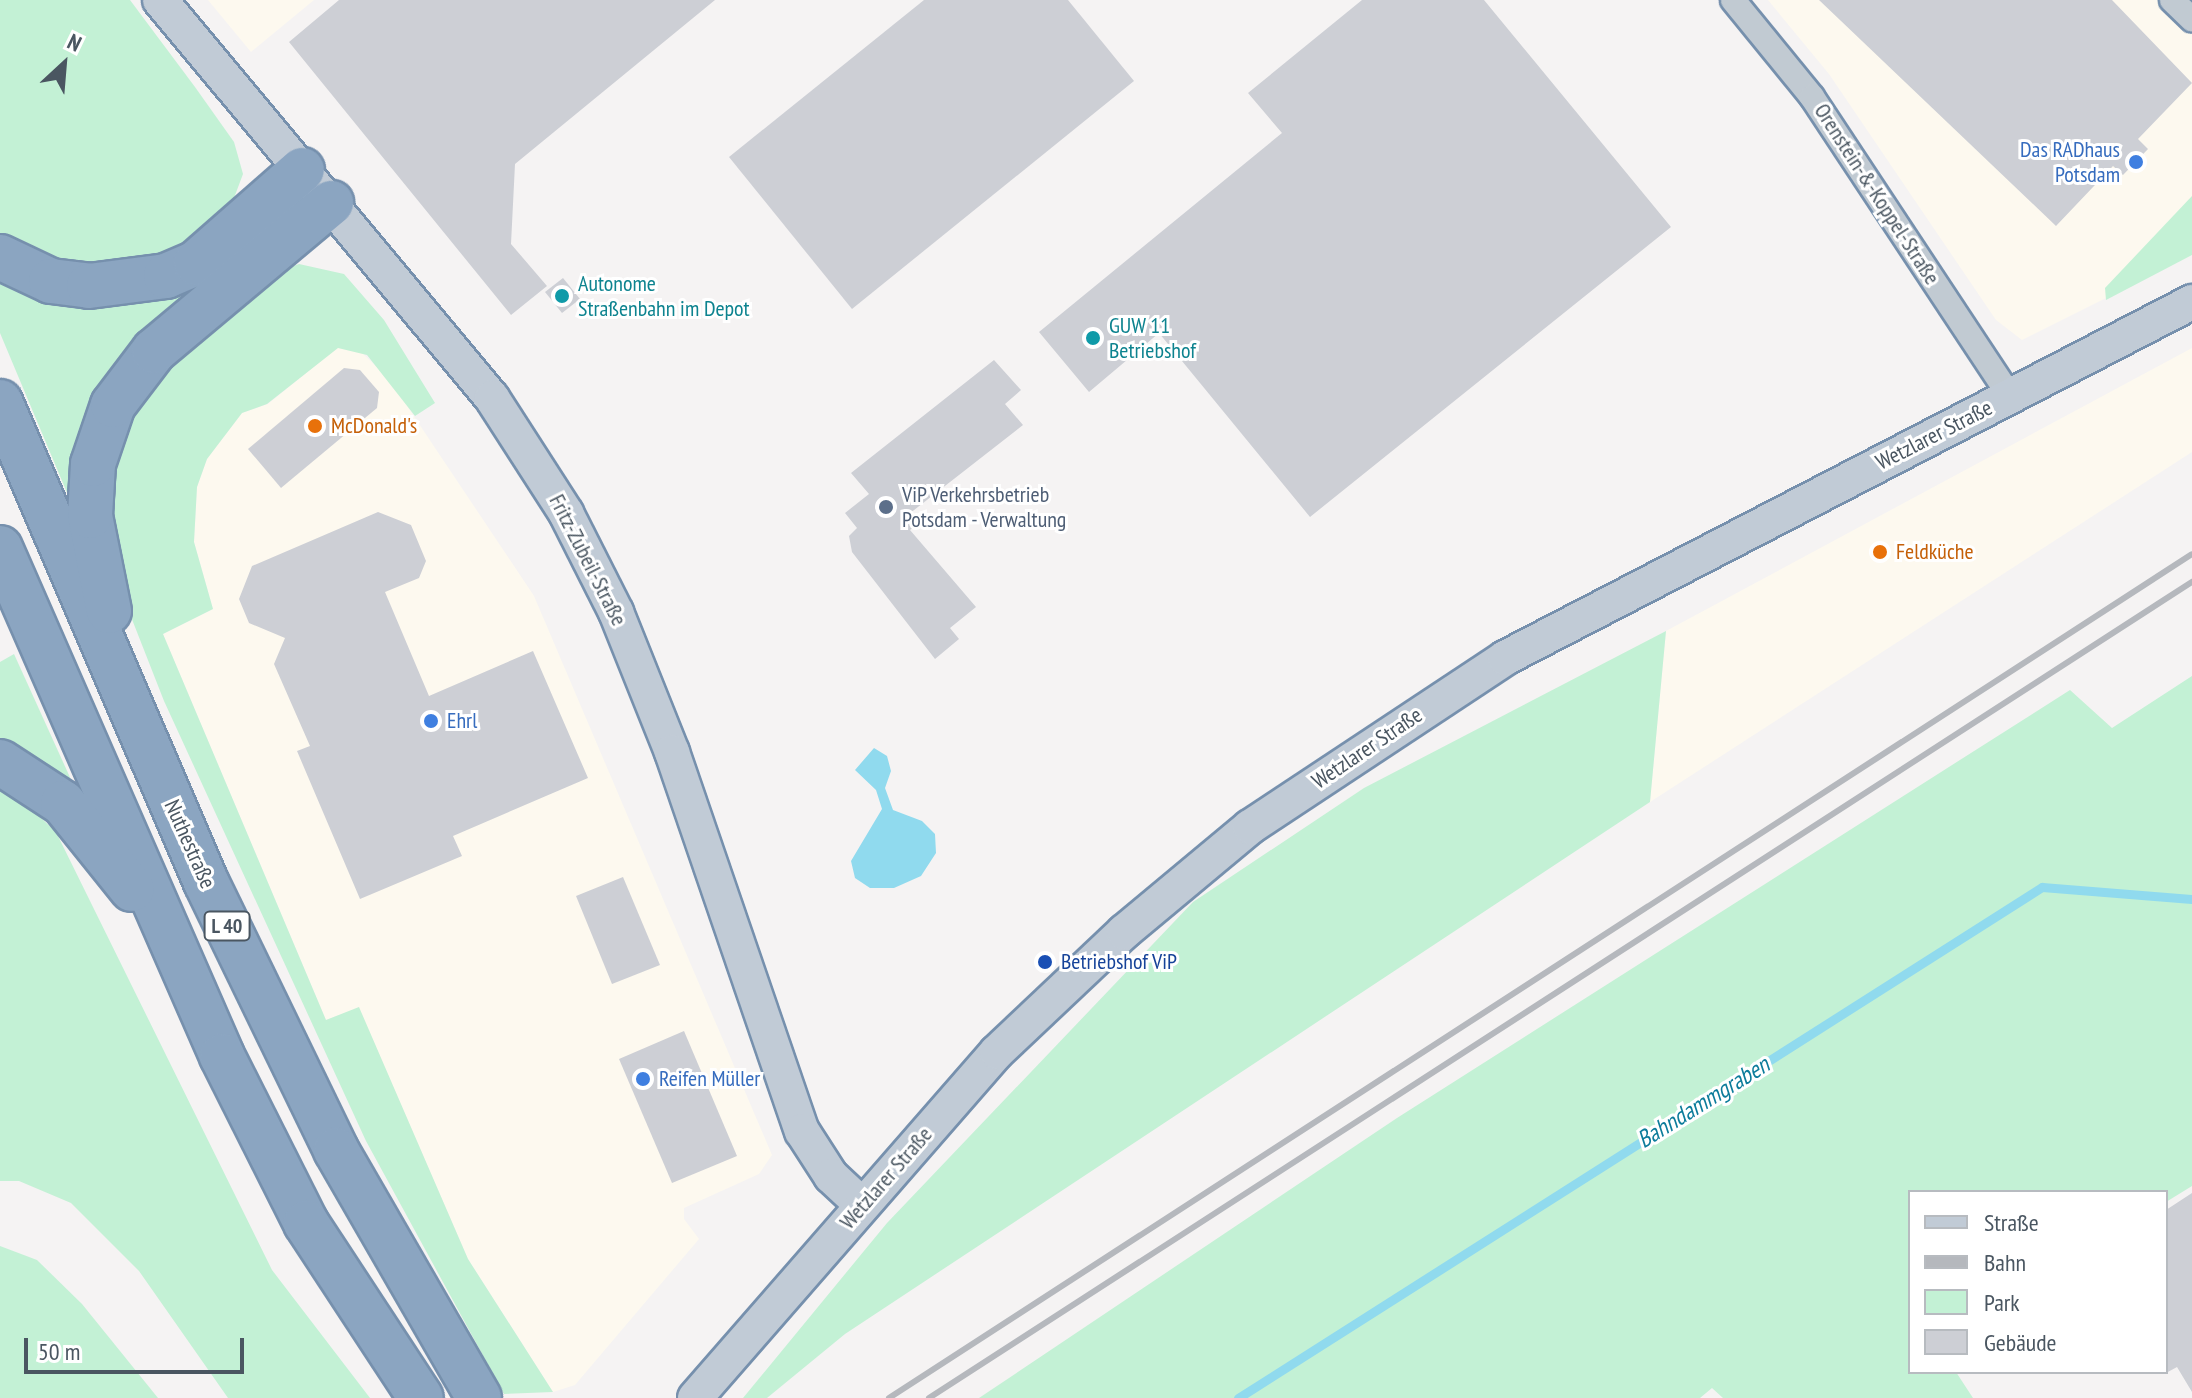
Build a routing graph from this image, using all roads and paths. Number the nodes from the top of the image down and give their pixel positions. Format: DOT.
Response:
graph roads {
  1 [pos="160,0"];
  2 [pos="1733,0"];
  3 [pos="2172,0"];
  4 [pos="2192,19"];
  5 [pos="302,170"];
  6 [pos="331,203"];
  7 [pos="0,257"];
  8 [pos="2192,302"];
  9 [pos="2010,396"];
  10 [pos="0,402"];
  11 [pos="0,548"];
  12 [pos="126,700"];
  13 [pos="0,762"];
  14 [pos="171,939"];
  15 [pos="862,1205"];
  16 [pos="421,1398"];
  17 [pos="479,1398"];
  18 [pos="695,1398"];
  1 -- 5 [label="street, Fritz-Zubeil-Straße"];
  2 -- 9 [label="street, Orenstein-&-Koppel-Straße"];
  3 -- 4 [label="street"];
  5 -- 6 [label="street, Fritz-Zubeil-Straße"];
  5 -- 7 [label="highway"];
  6 -- 12 [label="highway"];
  6 -- 15 [label="street, Fritz-Zubeil-Straße"];
  8 -- 9 [label="street, Wetzlarer Straße"];
  9 -- 15 [label="street, Wetzlarer Straße"];
  10 -- 12 [label="highway, Nuthestraße / L 40"];
  11 -- 14 [label="highway, L 40"];
  12 -- 17 [label="highway, Nuthestraße / L 40"];
  13 -- 14 [label="highway"];
  14 -- 16 [label="highway, L 40"];
  15 -- 18 [label="street, Wetzlarer Straße"];
}
